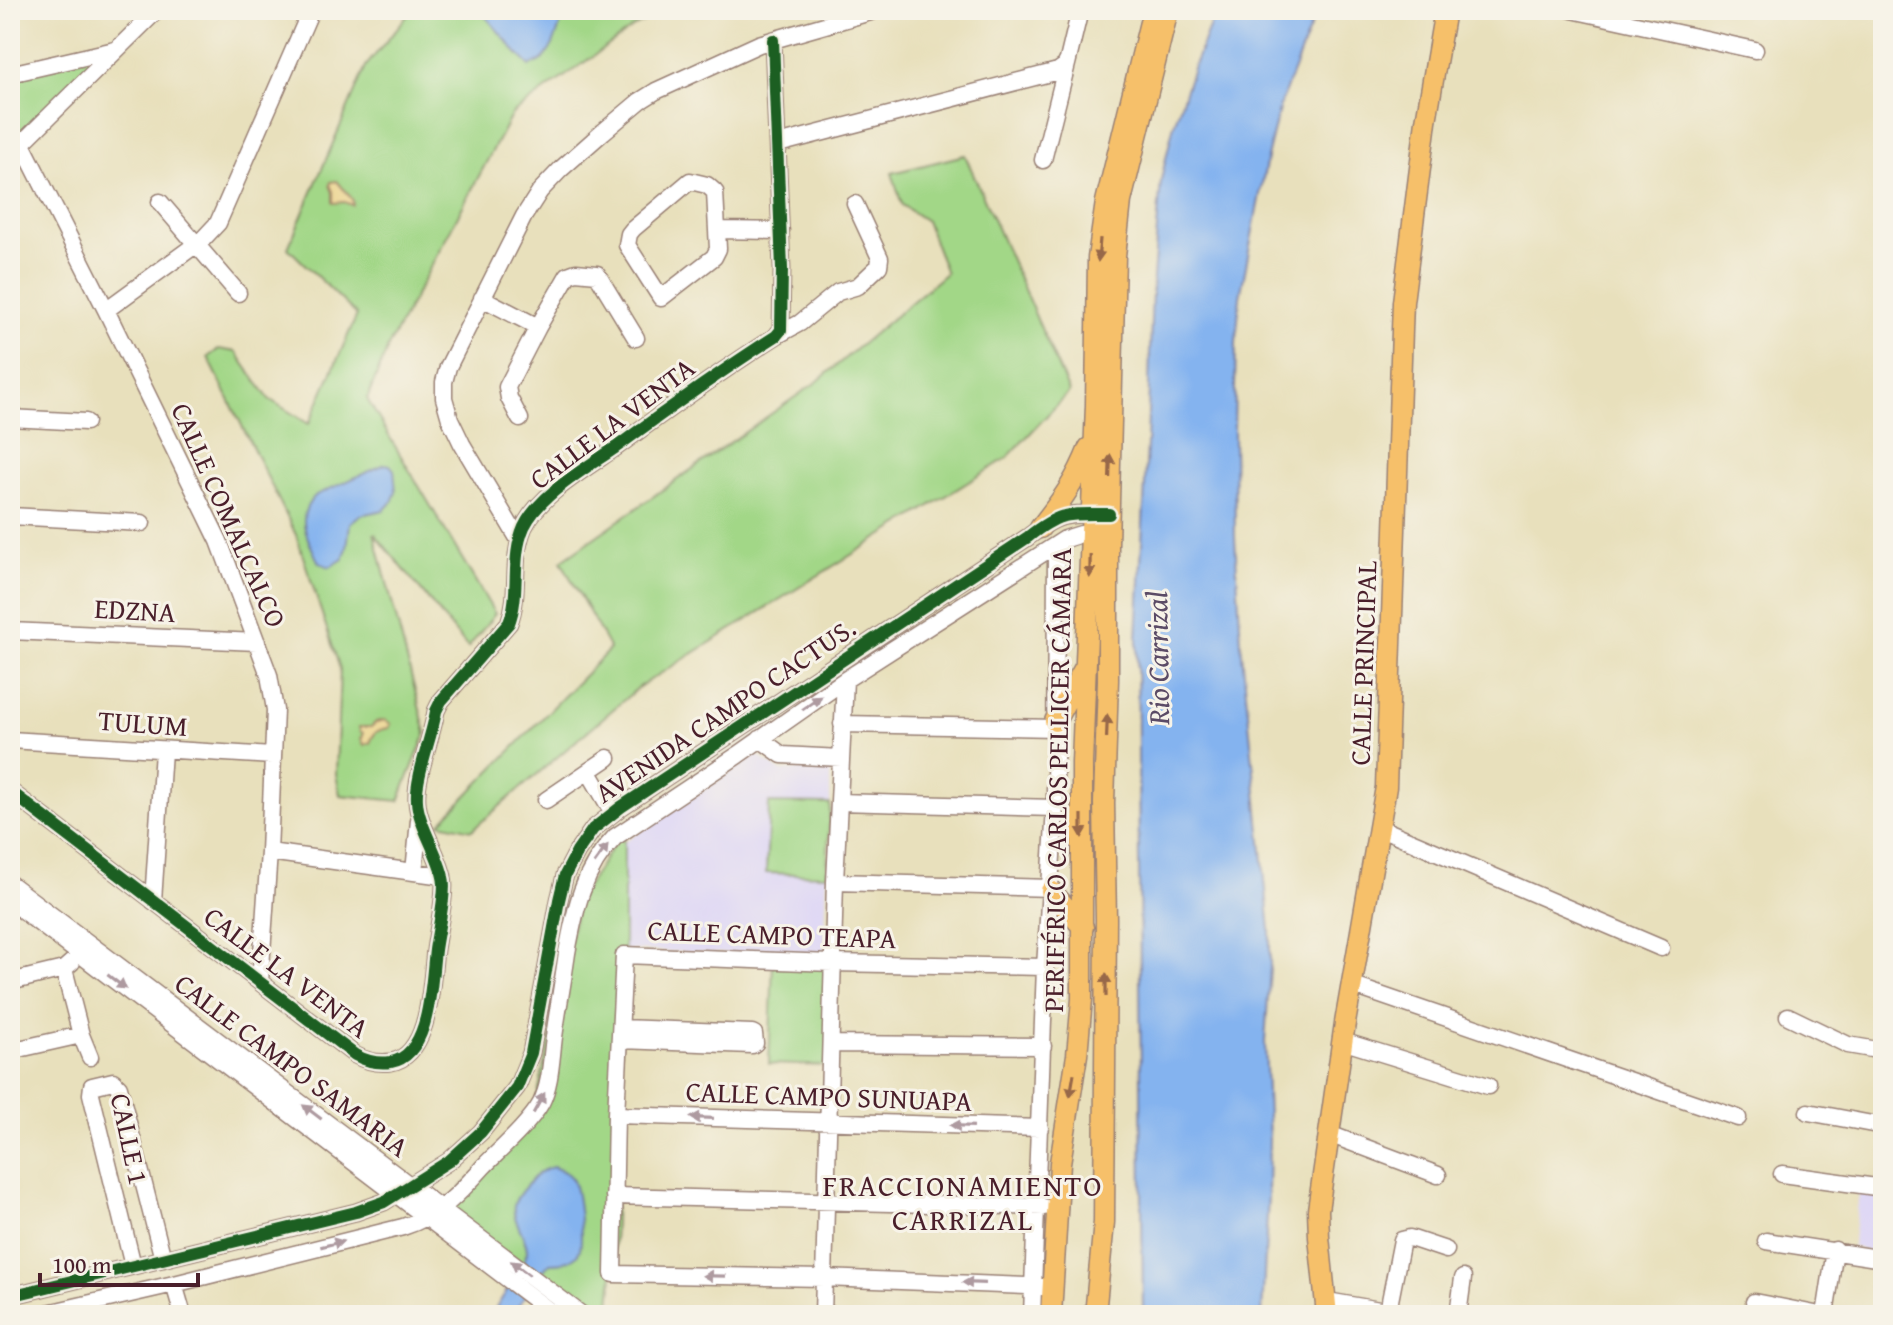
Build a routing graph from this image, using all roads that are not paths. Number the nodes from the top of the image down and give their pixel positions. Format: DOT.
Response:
graph roads {
  1 [pos="157,10"];
  2 [pos="311,10"];
  3 [pos="877,10"];
  4 [pos="1080,10"];
  5 [pos="1153,10"];
  6 [pos="1168,10"];
  7 [pos="1445,10"];
  8 [pos="1572,10"];
  9 [pos="773,40"];
  10 [pos="117,50"];
  11 [pos="1755,50"];
  12 [pos="1068,60"];
  13 [pos="10,74"];
  14 [pos="778,144"];
  15 [pos="14,153"];
  16 [pos="1043,160"];
  17 [pos="160,202"];
  18 [pos="855,204"];
  19 [pos="717,230"];
  20 [pos="781,231"];
  21 [pos="196,244"];
  22 [pos="238,293"];
  23 [pos="482,298"];
  24 [pos="106,310"];
  25 [pos="538,327"];
  26 [pos="776,336"];
  27 [pos="636,338"];
  28 [pos="10,418"];
  29 [pos="520,419"];
  30 [pos="86,422"];
  31 [pos="1095,434"];
  32 [pos="10,516"];
  33 [pos="142,523"];
  34 [pos="1100,524"];
  35 [pos="1040,528"];
  36 [pos="519,540"];
  37 [pos="1056,545"];
  38 [pos="10,631"];
  39 [pos="257,642"];
  40 [pos="1087,663"];
  41 [pos="845,680"];
  42 [pos="842,724"];
  43 [pos="1055,725"];
  44 [pos="760,739"];
  45 [pos="10,740"];
  46 [pos="163,751"];
  47 [pos="272,756"];
  48 [pos="608,758"];
  49 [pos="841,758"];
  50 [pos="589,772"];
  51 [pos="10,791"];
  52 [pos="546,800"];
  53 [pos="839,802"];
  54 [pos="1055,808"];
  55 [pos="613,813"];
  56 [pos="420,815"];
  57 [pos="1378,827"];
  58 [pos="269,852"];
  59 [pos="414,872"];
  60 [pos="443,876"];
  61 [pos="835,882"];
  62 [pos="10,884"];
  63 [pos="1051,889"];
  64 [pos="153,901"];
  65 [pos="13,907"];
  66 [pos="1083,927"];
  67 [pos="1661,948"];
  68 [pos="85,950"];
  69 [pos="832,963"];
  70 [pos="1045,967"];
  71 [pos="64,969"];
  72 [pos="10,982"];
  73 [pos="260,982"];
  74 [pos="1351,985"];
  75 [pos="1788,1016"];
  76 [pos="621,1034"];
  77 [pos="81,1035"];
  78 [pos="1342,1041"];
  79 [pos="831,1044"];
  80 [pos="1043,1046"];
  81 [pos="10,1051"];
  82 [pos="1883,1051"];
  83 [pos="90,1057"];
  84 [pos="1488,1086"];
  85 [pos="1808,1112"];
  86 [pos="616,1115"];
  87 [pos="1738,1118"];
  88 [pos="828,1122"];
  89 [pos="1883,1126"];
  90 [pos="1040,1128"];
  91 [pos="1329,1134"];
  92 [pos="137,1155"];
  93 [pos="108,1163"];
  94 [pos="1782,1174"];
  95 [pos="1438,1175"];
  96 [pos="1883,1185"];
  97 [pos="403,1190"];
  98 [pos="614,1196"];
  99 [pos="826,1200"];
  100 [pos="1046,1208"];
  101 [pos="434,1213"];
  102 [pos="1766,1241"];
  103 [pos="1446,1250"];
  104 [pos="1835,1250"];
  105 [pos="163,1259"];
  106 [pos="1883,1259"];
  107 [pos="133,1266"];
  108 [pos="824,1278"];
  109 [pos="1463,1278"];
  110 [pos="174,1284"];
  111 [pos="1043,1286"];
  112 [pos="10,1296"];
  113 [pos="1754,1302"];
  114 [pos="1327,1308"];
  115 [pos="1388,1311"];
  116 [pos="1047,1314"];
  117 [pos="39,1315"];
  118 [pos="183,1315"];
  119 [pos="555,1315"];
  120 [pos="582,1315"];
  121 [pos="823,1315"];
  122 [pos="1095,1315"];
  123 [pos="1409,1315"];
  124 [pos="1458,1315"];
  125 [pos="1823,1315"];
  1 -- 10 [label="street"];
  2 -- 21 [label="street"];
  3 -- 9 [label="street"];
  4 -- 12 [label="street"];
  5 -- 31 [label="main road, PERIFÉRICO CARLOS PELLICER CÁMARA, one-way"];
  34 -- 6 [label="main road, one-way"];
  7 -- 57 [label="main road, CALLE PRINCIPAL"];
  8 -- 11 [label="street"];
  9 -- 14 [label="street"];
  9 -- 23 [label="street"];
  10 -- 13 [label="street"];
  10 -- 15 [label="street"];
  12 -- 14 [label="street"];
  12 -- 16 [label="street"];
  14 -- 20 [label="street"];
  15 -- 24 [label="street, CALLE COMALCALCO"];
  17 -- 21 [label="street"];
  18 -- 26 [label="street, CALLE LA VENTA"];
  19 -- 19 [label="street"];
  19 -- 20 [label="street"];
  20 -- 26 [label="street"];
  21 -- 22 [label="street"];
  21 -- 24 [label="street"];
  23 -- 25 [label="street"];
  23 -- 36 [label="street"];
  24 -- 39 [label="street, CALLE COMALCALCO"];
  25 -- 27 [label="street"];
  25 -- 29 [label="street"];
  26 -- 36 [label="street, CALLE LA VENTA"];
  28 -- 30 [label="street"];
  31 -- 34 [label="main road, PERIFÉRICO CARLOS PELLICER CÁMARA"];
  31 -- 35 [label="main road"];
  32 -- 33 [label="street"];
  34 -- 35 [label="street, AVENIDA CAMPO CACTUS."];
  34 -- 37 [label="street"];
  34 -- 40 [label="main road, PERIFÉRICO CARLOS PELLICER CÁMARA, one-way"];
  122 -- 34 [label="main road, one-way"];
  35 -- 55 [label="street, AVENIDA CAMPO CACTUS."];
  36 -- 56 [label="street, CALLE LA VENTA"];
  37 -- 41 [label="street"];
  37 -- 43 [label="street"];
  38 -- 39 [label="street, EDZNA"];
  39 -- 47 [label="street, CALLE COMALCALCO"];
  40 -- 43 [label="main road"];
  40 -- 66 [label="main road, PERIFÉRICO CARLOS PELLICER CÁMARA, one-way"];
  41 -- 42 [label="street"];
  44 -- 41 [label="street, one-way"];
  42 -- 43 [label="street"];
  42 -- 49 [label="street"];
  43 -- 54 [label="street"];
  44 -- 49 [label="street"];
  101 -- 44 [label="street, one-way"];
  45 -- 46 [label="street, TULUM"];
  46 -- 47 [label="street, TULUM"];
  46 -- 64 [label="street"];
  47 -- 58 [label="street, CALLE COMALCALCO"];
  48 -- 50 [label="street"];
  49 -- 53 [label="street"];
  50 -- 52 [label="street"];
  50 -- 55 [label="street"];
  51 -- 64 [label="street, CALLE LA VENTA"];
  53 -- 54 [label="street"];
  53 -- 61 [label="street"];
  54 -- 63 [label="street"];
  55 -- 97 [label="street, AVENIDA CAMPO CACTUS."];
  56 -- 59 [label="street"];
  56 -- 60 [label="street, CALLE LA VENTA"];
  57 -- 67 [label="street"];
  57 -- 74 [label="main road, CALLE PRINCIPAL"];
  58 -- 59 [label="street"];
  58 -- 73 [label="street, CALLE COMALCALCO"];
  59 -- 60 [label="street"];
  60 -- 73 [label="street, CALLE LA VENTA"];
  61 -- 63 [label="street"];
  61 -- 69 [label="street"];
  62 -- 68 [label="street, CALLE CAMPO SAMARIA"];
  63 -- 66 [label="main road"];
  63 -- 70 [label="street"];
  64 -- 73 [label="street, CALLE LA VENTA"];
  65 -- 68 [label="street, CALLE CAMPO SAMARIA"];
  66 -- 100 [label="main road, PERIFÉRICO CARLOS PELLICER CÁMARA, one-way"];
  68 -- 71 [label="street"];
  68 -- 97 [label="street, CALLE CAMPO SAMARIA"];
  69 -- 70 [label="street, CALLE CAMPO TEAPA"];
  69 -- 76 [label="street, CALLE CAMPO TEAPA"];
  69 -- 79 [label="street"];
  70 -- 80 [label="street"];
  71 -- 72 [label="street"];
  71 -- 77 [label="street"];
  74 -- 78 [label="main road, CALLE PRINCIPAL"];
  74 -- 87 [label="street"];
  75 -- 82 [label="street"];
  76 -- 76 [label="street"];
  76 -- 86 [label="street, CALLE CAMPO TEAPA"];
  77 -- 81 [label="street"];
  77 -- 83 [label="street"];
  78 -- 84 [label="street"];
  78 -- 91 [label="main road, CALLE PRINCIPAL"];
  79 -- 80 [label="street"];
  79 -- 88 [label="street"];
  80 -- 90 [label="street"];
  85 -- 89 [label="street"];
  88 -- 86 [label="street, CALLE CAMPO SUNUAPA, one-way"];
  86 -- 98 [label="street, CALLE CAMPO TEAPA"];
  90 -- 88 [label="street, CALLE CAMPO SUNUAPA, one-way"];
  88 -- 99 [label="street"];
  90 -- 100 [label="street"];
  91 -- 95 [label="street"];
  91 -- 114 [label="main road, CALLE PRINCIPAL"];
  92 -- 93 [label="street"];
  92 -- 93 [label="street, CALLE 1"];
  92 -- 105 [label="street, CALLE 1"];
  93 -- 107 [label="street, CALLE 1"];
  94 -- 96 [label="street"];
  97 -- 101 [label="street, CALLE CAMPO SAMARIA"];
  97 -- 105 [label="street, AVENIDA CAMPO CACTUS."];
  98 -- 99 [label="street"];
  108 -- 98 [label="street, CALLE CAMPO TEAPA, one-way"];
  99 -- 100 [label="street"];
  99 -- 108 [label="street"];
  100 -- 111 [label="main road, PERIFÉRICO CARLOS PELLICER CÁMARA"];
  110 -- 101 [label="street, one-way"];
  101 -- 119 [label="street, CALLE CAMPO SAMARIA"];
  120 -- 101 [label="street, CALLE CAMPO SAMARIA, one-way"];
  102 -- 104 [label="street"];
  103 -- 115 [label="street"];
  104 -- 106 [label="street"];
  104 -- 125 [label="street"];
  105 -- 107 [label="street, AVENIDA CAMPO CACTUS."];
  107 -- 112 [label="street, AVENIDA CAMPO CACTUS."];
  111 -- 108 [label="street, one-way"];
  108 -- 121 [label="street"];
  109 -- 124 [label="street"];
  110 -- 117 [label="street"];
  110 -- 118 [label="street"];
  111 -- 116 [label="main road, PERIFÉRICO CARLOS PELLICER CÁMARA"];
  113 -- 125 [label="street"];
  114 -- 115 [label="street"];
  115 -- 123 [label="street"];
}
